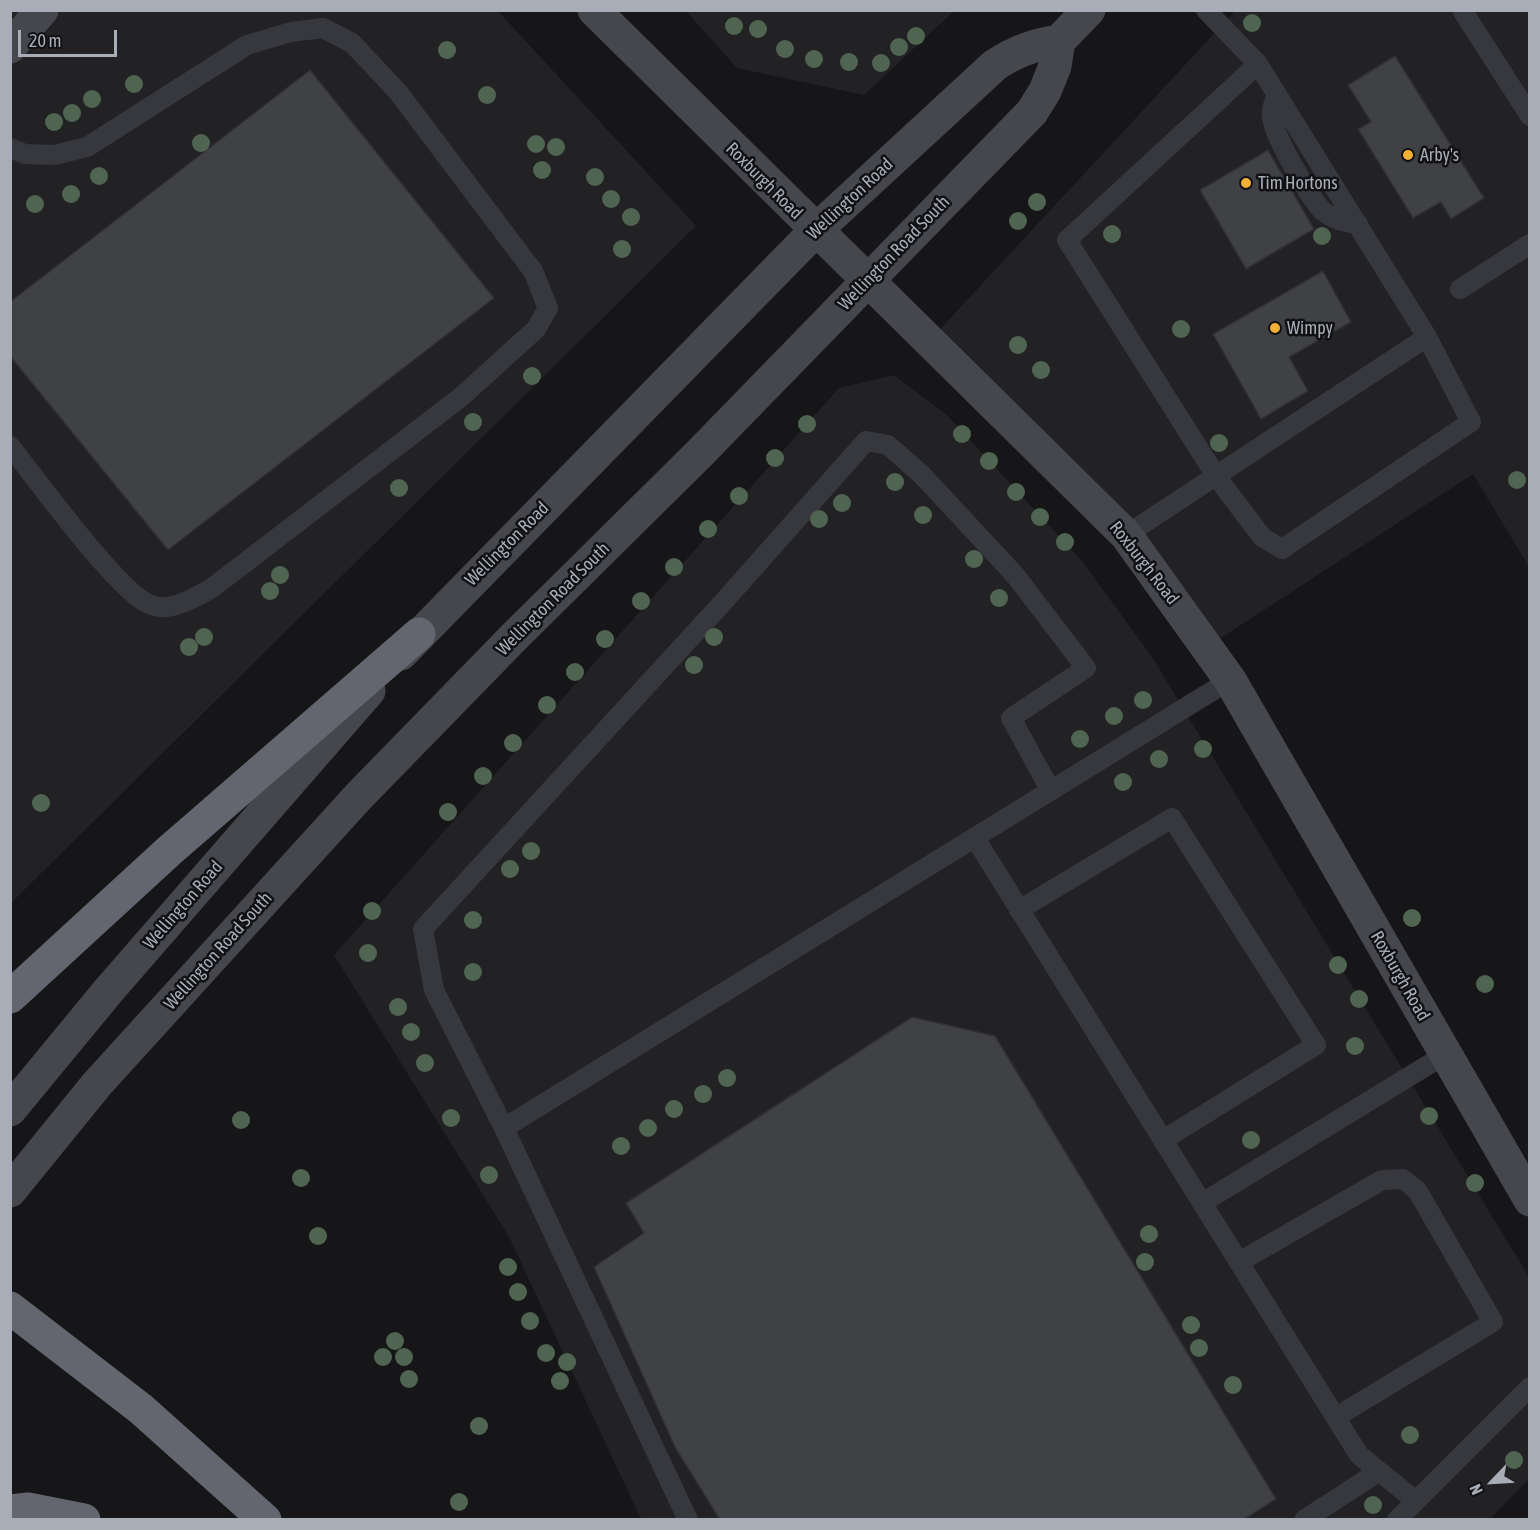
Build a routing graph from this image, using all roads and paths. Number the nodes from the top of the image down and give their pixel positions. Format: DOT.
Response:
graph roads {
  1 [pos="42,10"];
  2 [pos="594,10"];
  3 [pos="1089,10"];
  4 [pos="1206,10"];
  5 [pos="1462,10"];
  6 [pos="1059,41"];
  7 [pos="10,47"];
  8 [pos="1258,64"];
  9 [pos="1530,116"];
  10 [pos="10,148"];
  11 [pos="815,231"];
  12 [pos="1530,244"];
  13 [pos="867,280"];
  14 [pos="1460,288"];
  15 [pos="1427,337"];
  16 [pos="10,446"];
  17 [pos="1215,476"];
  18 [pos="1126,535"];
  19 [pos="419,634"];
  20 [pos="1230,680"];
  21 [pos="1051,791"];
  22 [pos="975,838"];
  23 [pos="1020,910"];
  24 [pos="10,997"];
  25 [pos="1446,1054"];
  26 [pos="10,1110"];
  27 [pos="504,1128"];
  28 [pos="1163,1140"];
  29 [pos="10,1191"];
  30 [pos="1530,1200"];
  31 [pos="1202,1203"];
  32 [pos="1239,1262"];
  33 [pos="10,1308"];
  34 [pos="1530,1388"];
  35 [pos="1336,1417"];
  36 [pos="1378,1472"];
  37 [pos="1416,1501"];
  38 [pos="10,1511"];
  39 [pos="84,1520"];
  40 [pos="265,1520"];
  41 [pos="688,1520"];
  42 [pos="1304,1520"];
  43 [pos="1397,1520"];
  1 -- 7 [label="main road"];
  2 -- 11 [label="main road, Roxburgh Road"];
  3 -- 6 [label="main road"];
  4 -- 8 [label="lane"];
  5 -- 9 [label="lane"];
  6 -- 11 [label="main road, Wellington Road"];
  6 -- 13 [label="main road, Wellington Road South"];
  8 -- 15 [label="lane"];
  8 -- 17 [label="lane"];
  10 -- 16 [label="lane"];
  11 -- 13 [label="main road, Roxburgh Road"];
  11 -- 19 [label="main road, Wellington Road"];
  12 -- 14 [label="lane"];
  13 -- 18 [label="main road, Roxburgh Road"];
  13 -- 29 [label="main road, Wellington Road South"];
  15 -- 17 [label="lane"];
  15 -- 17 [label="lane"];
  17 -- 18 [label="lane"];
  18 -- 20 [label="main road, Roxburgh Road"];
  19 -- 24 [label="highway"];
  19 -- 26 [label="main road, Wellington Road"];
  20 -- 21 [label="lane"];
  20 -- 25 [label="main road, Roxburgh Road"];
  21 -- 22 [label="lane"];
  21 -- 27 [label="lane"];
  22 -- 23 [label="lane"];
  22 -- 27 [label="lane"];
  23 -- 28 [label="lane"];
  23 -- 28 [label="lane"];
  25 -- 30 [label="main road, Roxburgh Road"];
  25 -- 31 [label="lane"];
  27 -- 41 [label="lane"];
  28 -- 31 [label="lane"];
  31 -- 32 [label="lane"];
  32 -- 35 [label="lane"];
  32 -- 35 [label="lane"];
  33 -- 40 [label="highway"];
  34 -- 37 [label="lane"];
  35 -- 36 [label="lane"];
  36 -- 37 [label="lane"];
  36 -- 42 [label="lane"];
  37 -- 43 [label="lane"];
  38 -- 39 [label="highway"];
}
